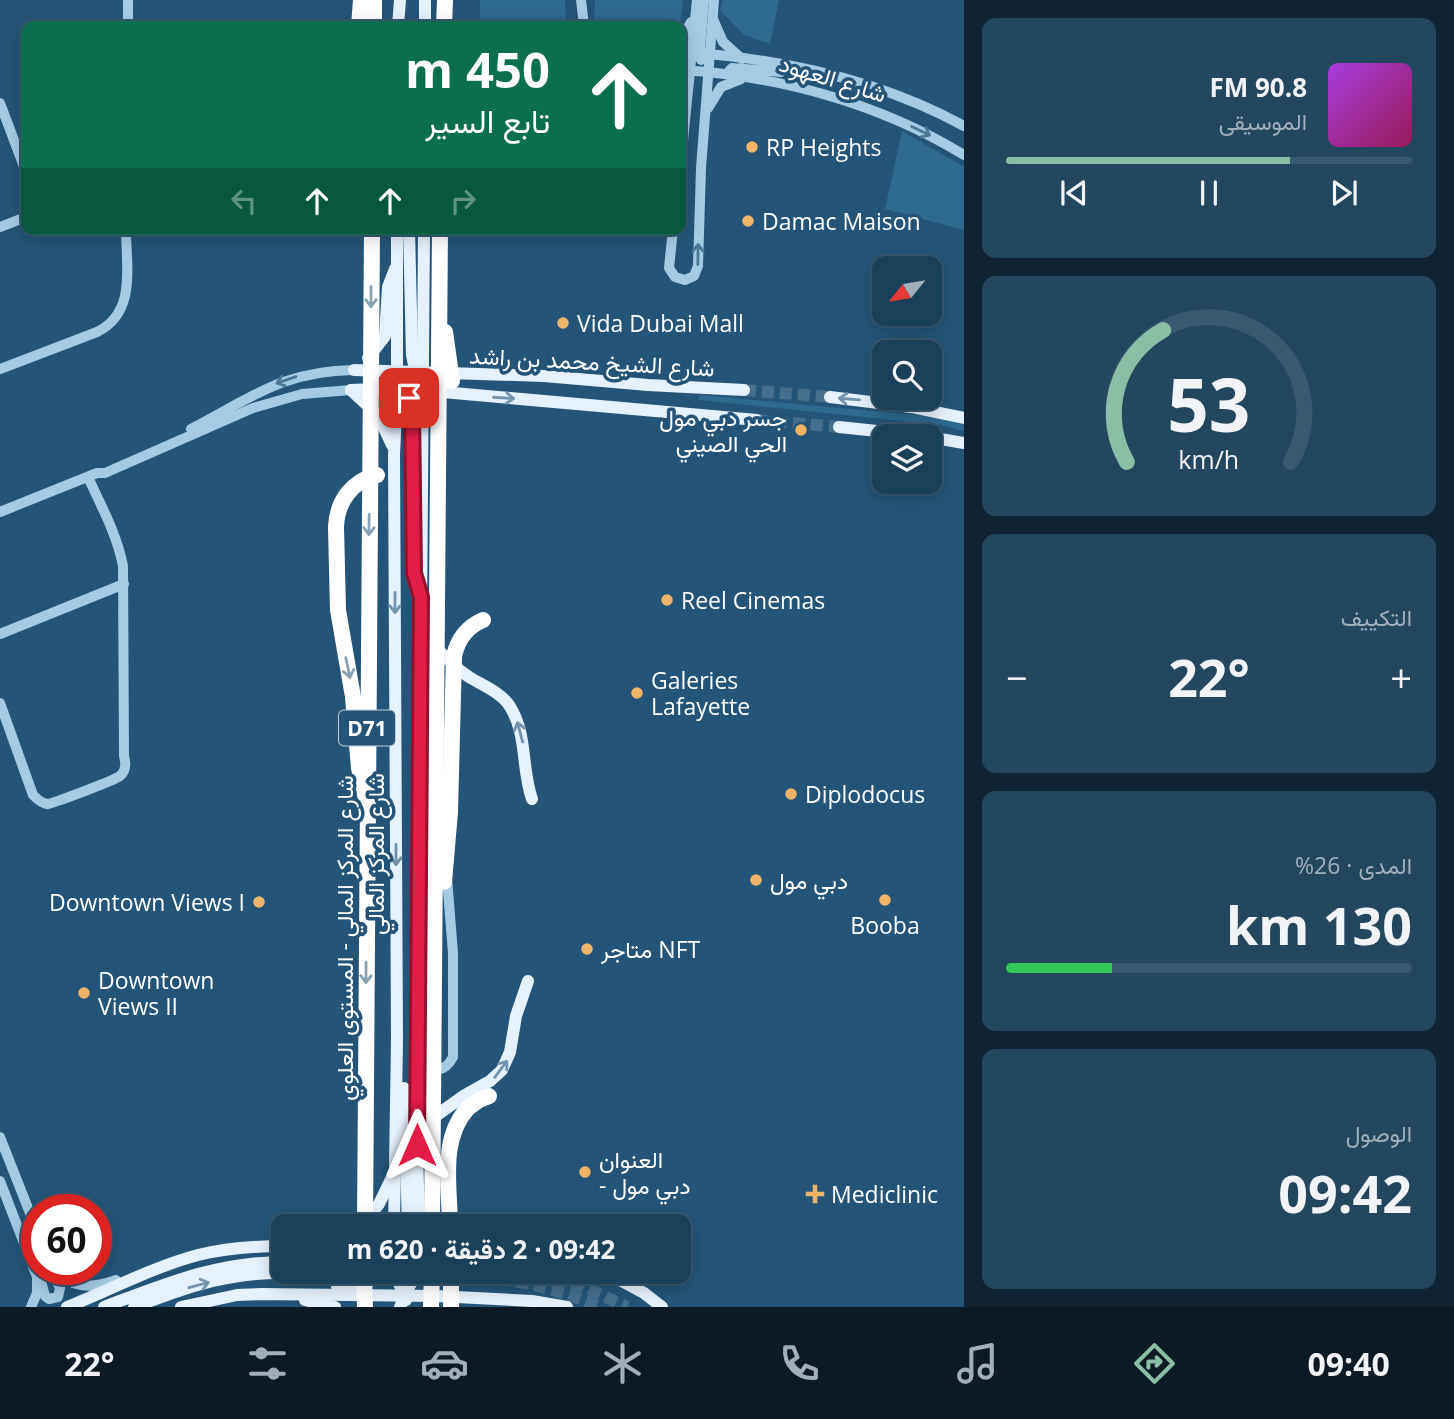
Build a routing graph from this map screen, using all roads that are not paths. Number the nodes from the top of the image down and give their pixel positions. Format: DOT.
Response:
graph roads {
  1 [pos="128,0"];
  2 [pos="361,0"];
  3 [pos="374,0"];
  4 [pos="398,0"];
  5 [pos="425,0"];
  6 [pos="445,0"];
  7 [pos="580,0"];
  8 [pos="697,0"];
  9 [pos="704,0"];
  10 [pos="714,0"];
  11 [pos="695,13"];
  12 [pos="712,14"];
  13 [pos="128,21"];
  14 [pos="359,21"];
  15 [pos="373,21"];
  16 [pos="397,21"];
  17 [pos="425,21"];
  18 [pos="444,21"];
  19 [pos="578,21"];
  20 [pos="583,21"];
  21 [pos="686,30"];
  22 [pos="695,54"];
  23 [pos="744,60"];
  24 [pos="686,69"];
  25 [pos="686,71"];
  26 [pos="708,72"];
  27 [pos="822,72"];
  28 [pos="732,76"];
  29 [pos="746,77"];
  30 [pos="686,81"];
  31 [pos="686,97"];
  32 [pos="688,101"];
  33 [pos="0,103"];
  34 [pos="705,117"];
  35 [pos="686,118"];
  36 [pos="964,125"];
  37 [pos="964,155"];
  38 [pos="21,159"];
  39 [pos="21,219"];
  40 [pos="0,227"];
  41 [pos="127,235"];
  42 [pos="372,235"];
  43 [pos="397,235"];
  44 [pos="409,235"];
  45 [pos="424,235"];
  46 [pos="439,235"];
  47 [pos="672,235"];
  48 [pos="397,265"];
  49 [pos="431,318"];
  50 [pos="418,367"];
  51 [pos="0,369"];
  52 [pos="354,370"];
  53 [pos="396,373"];
  54 [pos="471,374"];
  55 [pos="452,381"];
  56 [pos="680,387"];
  57 [pos="401,388"];
  58 [pos="351,390"];
  59 [pos="423,390"];
  60 [pos="744,390"];
  61 [pos="474,396"];
  62 [pos="830,397"];
  63 [pos="412,407"];
  64 [pos="395,409"];
  65 [pos="676,411"];
  66 [pos="964,418"];
  67 [pos="757,419"];
  68 [pos="839,427"];
  69 [pos="872,430"];
  70 [pos="942,439"];
  71 [pos="964,443"];
  72 [pos="423,452"];
  73 [pos="394,455"];
  74 [pos="379,474"];
  75 [pos="93,475"];
  76 [pos="0,512"];
  77 [pos="124,584"];
  78 [pos="421,597"];
  79 [pos="421,618"];
  80 [pos="484,620"];
  81 [pos="0,634"];
  82 [pos="0,703"];
  83 [pos="421,728"];
  84 [pos="367,799"];
  85 [pos="532,799"];
  86 [pos="434,936"];
  87 [pos="528,981"];
  88 [pos="397,1040"];
  89 [pos="418,1063"];
  90 [pos="489,1096"];
  91 [pos="0,1137"];
  92 [pos="417,1145"];
  93 [pos="394,1172"];
  94 [pos="418,1175"];
  95 [pos="0,1181"];
  96 [pos="22,1194"];
  97 [pos="365,1214"];
  98 [pos="370,1214"];
  99 [pos="394,1214"];
  100 [pos="412,1214"];
  101 [pos="414,1214"];
  102 [pos="432,1214"];
  103 [pos="443,1214"];
  104 [pos="450,1214"];
  105 [pos="21,1235"];
  106 [pos="271,1246"];
  107 [pos="271,1263"];
  108 [pos="271,1273"];
  109 [pos="142,1276"];
  110 [pos="112,1282"];
  111 [pos="357,1284"];
  112 [pos="371,1284"];
  113 [pos="398,1284"];
  114 [pos="413,1284"];
  115 [pos="427,1284"];
  116 [pos="436,1284"];
  117 [pos="447,1284"];
  118 [pos="628,1284"];
  119 [pos="38,1285"];
  120 [pos="42,1285"];
  121 [pos="59,1285"];
  122 [pos="79,1285"];
  123 [pos="104,1285"];
  124 [pos="274,1294"];
  125 [pos="518,1300"];
  126 [pos="405,1302"];
  127 [pos="440,1302"];
  128 [pos="31,1307"];
  129 [pos="67,1307"];
  130 [pos="104,1307"];
  131 [pos="134,1307"];
  132 [pos="181,1307"];
  133 [pos="335,1307"];
  134 [pos="365,1307"];
  135 [pos="491,1307"];
  136 [pos="567,1307"];
  137 [pos="662,1307"];
  1 -- 13 [label="street"];
  2 -- 14 [label="highway"];
  3 -- 15 [label="highway"];
  4 -- 16 [label="main road"];
  5 -- 17 [label="main road"];
  6 -- 18 [label="highway"];
  7 -- 19 [label="street"];
  7 -- 20 [label="street"];
  8 -- 11 [label="street"];
  9 -- 22 [label="street"];
  10 -- 12 [label="street"];
  11 -- 21 [label="street"];
  11 -- 22 [label="street"];
  12 -- 22 [label="street"];
  12 -- 23 [label="street"];
  22 -- 23 [label="street, شارع العهود"];
  22 -- 24 [label="street"];
  22 -- 26 [label="street"];
  23 -- 27 [label="street, شارع العهود"];
  25 -- 26 [label="street, شارع العهود"];
  26 -- 28 [label="street, شارع العهود"];
  26 -- 34 [label="street"];
  27 -- 28 [label="street"];
  27 -- 36 [label="street, شارع العهود"];
  28 -- 29 [label="street, شارع العهود"];
  29 -- 34 [label="street"];
  29 -- 37 [label="street, شارع العهود, one-way"];
  30 -- 32 [label="street"];
  31 -- 32 [label="street"];
  32 -- 35 [label="street"];
  33 -- 38 [label="street"];
  47 -- 34 [label="street, one-way"];
  39 -- 40 [label="street"];
  41 -- 51 [label="street"];
  42 -- 84 [label="highway, شارع المركز المالي - المستوى العلوي / D71, one-way, bridge"];
  43 -- 48 [label="main road, شارع المركز المالي / D71"];
  44 -- 50 [label="main road"];
  45 -- 49 [label="main road"];
  46 -- 49 [label="highway, bridge"];
  48 -- 52 [label="main road"];
  48 -- 53 [label="main road, شارع المركز المالي / D71"];
  49 -- 50 [label="main road"];
  49 -- 54 [label="main road"];
  49 -- 55 [label="highway, bridge"];
  49 -- 86 [label="highway, bridge"];
  50 -- 53 [label="main road, شارع الشيخ محمد بن راشد"];
  50 -- 54 [label="main road, شارع الشيخ محمد بن راشد"];
  50 -- 59 [label="main road"];
  52 -- 53 [label="main road, شارع الشيخ محمد بن راشد"];
  52 -- 75 [label="street, one-way"];
  53 -- 57 [label="main road, شارع المركز المالي / D71"];
  54 -- 56 [label="main road, شارع الشيخ محمد بن راشد"];
  56 -- 60 [label="main road, شارع الشيخ محمد بن راشد"];
  56 -- 65 [label="main road"];
  57 -- 58 [label="main road, شارع الشيخ محمد بن راشد"];
  57 -- 59 [label="main road, شارع الشيخ محمد بن راشد"];
  57 -- 63 [label="main road"];
  57 -- 64 [label="main road, شارع المركز المالي / D71"];
  58 -- 73 [label="main road"];
  58 -- 75 [label="street"];
  59 -- 61 [label="main road, شارع الشيخ محمد بن راشد"];
  59 -- 72 [label="main road, شارع المركز المالي / D71"];
  61 -- 65 [label="main road, شارع الشيخ محمد بن راشد, one-way"];
  61 -- 72 [label="main road"];
  66 -- 62 [label="main road, one-way"];
  63 -- 64 [label="main road"];
  63 -- 78 [label="main road"];
  64 -- 73 [label="main road, شارع المركز المالي / D71"];
  65 -- 67 [label="main road, شارع الشيخ محمد بن راشد"];
  68 -- 69 [label="main road"];
  70 -- 71 [label="main road"];
  72 -- 78 [label="main road, شارع المركز المالي / D71"];
  73 -- 88 [label="main road, شارع المركز المالي / D71, one-way"];
  74 -- 84 [label="highway, one-way, bridge"];
  75 -- 76 [label="street"];
  75 -- 77 [label="street"];
  77 -- 81 [label="street"];
  77 -- 82 [label="street"];
  78 -- 79 [label="main road, شارع المركز المالي / D71"];
  79 -- 83 [label="main road, شارع المركز المالي / D71"];
  85 -- 79 [label="main road, one-way"];
  80 -- 86 [label="highway, bridge"];
  83 -- 89 [label="main road, شارع المركز المالي / D71"];
  83 -- 89 [label="street"];
  84 -- 97 [label="highway, شارع المركز المالي - المستوى العلوي / D71, one-way, bridge"];
  86 -- 102 [label="highway, bridge"];
  92 -- 87 [label="main road, one-way"];
  88 -- 93 [label="main road, شارع المركز المالي / D71"];
  88 -- 100 [label="main road"];
  89 -- 92 [label="main road, شارع المركز المالي / D71"];
  90 -- 104 [label="highway, bridge"];
  91 -- 96 [label="street"];
  92 -- 94 [label="main road, شارع المركز المالي / D71"];
  93 -- 98 [label="main road"];
  93 -- 99 [label="main road, شارع المركز المالي / D71"];
  94 -- 101 [label="main road, شارع المركز المالي / D71"];
  94 -- 103 [label="main road"];
  95 -- 105 [label="street"];
  106 -- 109 [label="main road"];
  107 -- 130 [label="main road"];
  131 -- 108 [label="main road, one-way"];
  109 -- 110 [label="street"];
  109 -- 129 [label="main road"];
  111 -- 124 [label="main road"];
  112 -- 134 [label="highway, bridge"];
  113 -- 126 [label="main road"];
  114 -- 126 [label="main road"];
  115 -- 127 [label="main road"];
  116 -- 127 [label="highway, bridge"];
  117 -- 127 [label="highway, bridge"];
  118 -- 137 [label="main road"];
  119 -- 128 [label="street"];
  120 -- 121 [label="street"];
  122 -- 123 [label="street"];
  124 -- 126 [label="main road"];
  124 -- 132 [label="main road"];
  124 -- 133 [label="main road"];
  125 -- 127 [label="main road"];
  125 -- 135 [label="main road"];
  125 -- 136 [label="main road"];
  126 -- 127 [label="main road"];
}
